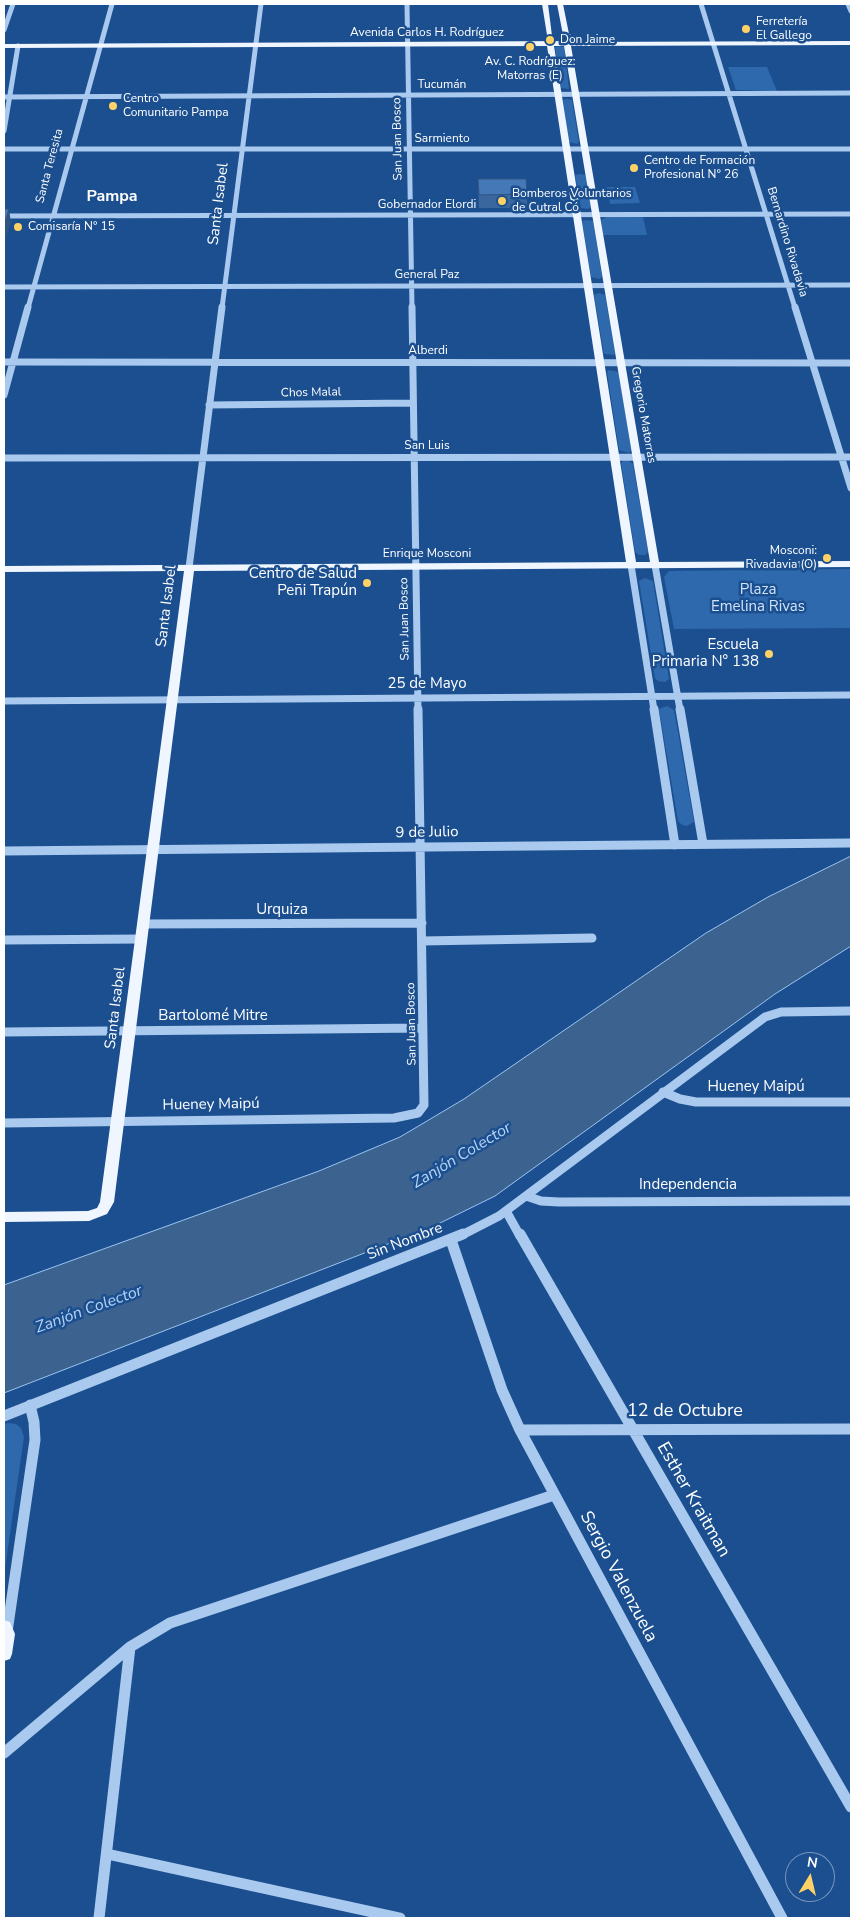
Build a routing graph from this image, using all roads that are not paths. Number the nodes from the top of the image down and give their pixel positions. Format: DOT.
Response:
graph roads {
  1 [pos="13,4"];
  2 [pos="112,4"];
  3 [pos="261,4"];
  4 [pos="407,4"];
  5 [pos="545,4"];
  6 [pos="560,4"];
  7 [pos="701,4"];
  8 [pos="848,4"];
  9 [pos="851,11"];
  10 [pos="4,30"];
  11 [pos="538,35"];
  12 [pos="583,35"];
  13 [pos="701,35"];
  14 [pos="710,35"];
  15 [pos="720,35"];
  16 [pos="247,36"];
  17 [pos="257,36"];
  18 [pos="266,36"];
  19 [pos="398,36"];
  20 [pos="407,36"];
  21 [pos="416,36"];
  22 [pos="93,37"];
  23 [pos="103,37"];
  24 [pos="112,37"];
  25 [pos="549,38"];
  26 [pos="566,40"];
  27 [pos="713,43"];
  28 [pos="851,43"];
  29 [pos="407,44"];
  30 [pos="256,45"];
  31 [pos="4,46"];
  32 [pos="18,46"];
  33 [pos="100,46"];
  34 [pos="851,93"];
  35 [pos="558,94"];
  36 [pos="575,94"];
  37 [pos="729,94"];
  38 [pos="408,95"];
  39 [pos="86,96"];
  40 [pos="249,96"];
  41 [pos="4,97"];
  42 [pos="11,97"];
  43 [pos="4,131"];
  44 [pos="4,149"];
  45 [pos="72,149"];
  46 [pos="242,149"];
  47 [pos="409,149"];
  48 [pos="567,149"];
  49 [pos="584,149"];
  50 [pos="746,149"];
  51 [pos="851,149"];
  52 [pos="766,214"];
  53 [pos="851,214"];
  54 [pos="234,215"];
  55 [pos="410,215"];
  56 [pos="577,215"];
  57 [pos="596,215"];
  58 [pos="4,216"];
  59 [pos="53,216"];
  60 [pos="788,285"];
  61 [pos="851,285"];
  62 [pos="34,286"];
  63 [pos="225,286"];
  64 [pos="411,286"];
  65 [pos="588,286"];
  66 [pos="608,286"];
  67 [pos="4,287"];
  68 [pos="4,362"];
  69 [pos="13,362"];
  70 [pos="215,362"];
  71 [pos="412,362"];
  72 [pos="600,362"];
  73 [pos="621,362"];
  74 [pos="812,363"];
  75 [pos="851,363"];
  76 [pos="4,395"];
  77 [pos="413,403"];
  78 [pos="209,405"];
  79 [pos="615,457"];
  80 [pos="637,457"];
  81 [pos="842,457"];
  82 [pos="851,457"];
  83 [pos="4,458"];
  84 [pos="203,458"];
  85 [pos="414,458"];
  86 [pos="851,488"];
  87 [pos="851,564"];
  88 [pos="631,565"];
  89 [pos="655,565"];
  90 [pos="416,566"];
  91 [pos="189,568"];
  92 [pos="4,569"];
  93 [pos="851,695"];
  94 [pos="652,696"];
  95 [pos="678,696"];
  96 [pos="418,698"];
  97 [pos="172,699"];
  98 [pos="4,700"];
  99 [pos="851,843"];
  100 [pos="703,844"];
  101 [pos="675,845"];
  102 [pos="420,847"];
  103 [pos="152,849"];
  104 [pos="4,851"];
  105 [pos="422,923"];
  106 [pos="143,924"];
  107 [pos="592,938"];
  108 [pos="141,939"];
  109 [pos="4,940"];
  110 [pos="422,941"];
  111 [pos="851,1011"];
  112 [pos="424,1028"];
  113 [pos="129,1031"];
  114 [pos="4,1032"];
  115 [pos="663,1092"];
  116 [pos="851,1102"];
  117 [pos="418,1113"];
  118 [pos="117,1121"];
  119 [pos="4,1122"];
  120 [pos="526,1196"];
  121 [pos="851,1201"];
  122 [pos="506,1211"];
  123 [pos="4,1217"];
  124 [pos="451,1240"];
  125 [pos="30,1405"];
  126 [pos="4,1416"];
  127 [pos="851,1429"];
  128 [pos="520,1430"];
  129 [pos="633,1430"];
  130 [pos="554,1495"];
  131 [pos="5,1631"];
  132 [pos="130,1647"];
  133 [pos="4,1654"];
  134 [pos="4,1753"];
  135 [pos="851,1807"];
  136 [pos="107,1854"];
  137 [pos="99,1918"];
  138 [pos="400,1918"];
  139 [pos="782,1918"];
  1 -- 10 [label="street"];
  2 -- 23 [label="street, Santa Teresita"];
  3 -- 17 [label="street, Santa Isabel"];
  4 -- 20 [label="street, San Juan Bosco"];
  5 -- 25 [label="main road"];
  6 -- 26 [label="main road, Gregorio Matorras"];
  7 -- 14 [label="street, Bernardino Rivadavia"];
  8 -- 9 [label="street"];
  11 -- 25 [label="main road, Avenida Carlos H. Rodríguez"];
  12 -- 26 [label="main road, Avenida Carlos H. Rodríguez"];
  13 -- 14 [label="main road"];
  14 -- 15 [label="main road"];
  14 -- 27 [label="street, Bernardino Rivadavia"];
  16 -- 17 [label="main road"];
  17 -- 18 [label="main road"];
  17 -- 30 [label="street, Santa Isabel"];
  19 -- 20 [label="main road, Avenida Carlos H. Rodríguez"];
  20 -- 21 [label="main road, Avenida Carlos H. Rodríguez"];
  20 -- 29 [label="street, San Juan Bosco"];
  22 -- 23 [label="main road"];
  23 -- 24 [label="main road"];
  23 -- 33 [label="street, Santa Teresita"];
  25 -- 26 [label="main road, Avenida Carlos H. Rodríguez"];
  25 -- 29 [label="main road, Avenida Carlos H. Rodríguez"];
  25 -- 35 [label="main road"];
  26 -- 27 [label="main road, Avenida Carlos H. Rodríguez"];
  26 -- 36 [label="main road, Gregorio Matorras"];
  27 -- 28 [label="main road, Avenida Carlos H. Rodríguez"];
  27 -- 37 [label="street, Bernardino Rivadavia"];
  29 -- 30 [label="main road, Avenida Carlos H. Rodríguez"];
  29 -- 38 [label="street, San Juan Bosco"];
  30 -- 33 [label="main road, Avenida Carlos H. Rodríguez"];
  30 -- 40 [label="street, Santa Isabel"];
  31 -- 32 [label="main road, Avenida Carlos H. Rodríguez"];
  32 -- 33 [label="main road, Avenida Carlos H. Rodríguez"];
  32 -- 42 [label="street"];
  33 -- 39 [label="street, Santa Teresita"];
  34 -- 37 [label="street, Tucumán"];
  35 -- 36 [label="street, Tucumán"];
  35 -- 38 [label="street, Tucumán"];
  35 -- 48 [label="main road"];
  36 -- 37 [label="street, Tucumán"];
  36 -- 49 [label="main road, Gregorio Matorras"];
  37 -- 50 [label="street, Bernardino Rivadavia"];
  38 -- 40 [label="street, Tucumán"];
  38 -- 47 [label="street, San Juan Bosco"];
  39 -- 40 [label="street, Tucumán"];
  39 -- 42 [label="street, Tucumán"];
  39 -- 45 [label="street, Santa Teresita"];
  40 -- 46 [label="street, Santa Isabel"];
  41 -- 42 [label="street, Tucumán"];
  42 -- 43 [label="street"];
  44 -- 45 [label="street, Sarmiento"];
  45 -- 46 [label="street, Sarmiento"];
  45 -- 59 [label="street, Santa Teresita"];
  46 -- 47 [label="street, Sarmiento"];
  46 -- 54 [label="street, Santa Isabel"];
  47 -- 48 [label="street, Sarmiento"];
  47 -- 55 [label="street, San Juan Bosco"];
  48 -- 49 [label="street, Sarmiento"];
  48 -- 56 [label="main road"];
  49 -- 50 [label="street, Sarmiento"];
  49 -- 57 [label="main road, Gregorio Matorras"];
  50 -- 51 [label="street, Sarmiento"];
  50 -- 52 [label="street, Bernardino Rivadavia"];
  52 -- 53 [label="street, Gobernador Elordi"];
  52 -- 57 [label="street, Gobernador Elordi"];
  52 -- 60 [label="street, Bernardino Rivadavia"];
  54 -- 55 [label="street, Gobernador Elordi"];
  54 -- 59 [label="street, Gobernador Elordi"];
  54 -- 63 [label="street, Santa Isabel"];
  55 -- 56 [label="street, Gobernador Elordi"];
  55 -- 64 [label="street, San Juan Bosco"];
  56 -- 57 [label="street, Gobernador Elordi"];
  56 -- 65 [label="main road"];
  57 -- 66 [label="main road, Gregorio Matorras"];
  58 -- 59 [label="street, Gobernador Elordi"];
  59 -- 62 [label="street, Santa Teresita"];
  60 -- 61 [label="street, General Paz"];
  60 -- 66 [label="street, General Paz"];
  60 -- 74 [label="street, Bernardino Rivadavia"];
  62 -- 63 [label="street, General Paz"];
  62 -- 67 [label="street, General Paz"];
  62 -- 69 [label="street, Santa Teresita"];
  63 -- 64 [label="street, General Paz"];
  63 -- 70 [label="street, Santa Isabel"];
  64 -- 65 [label="street, General Paz"];
  64 -- 71 [label="street, San Juan Bosco"];
  65 -- 66 [label="street, General Paz"];
  65 -- 72 [label="main road"];
  66 -- 73 [label="main road, Gregorio Matorras"];
  68 -- 69 [label="street, Alberdi"];
  69 -- 70 [label="street, Alberdi"];
  69 -- 76 [label="street, Santa Teresita"];
  70 -- 71 [label="street, Alberdi"];
  70 -- 78 [label="street, Santa Isabel"];
  71 -- 72 [label="street, Alberdi"];
  71 -- 77 [label="street, San Juan Bosco"];
  72 -- 73 [label="street, Alberdi"];
  72 -- 79 [label="main road"];
  73 -- 74 [label="street, Alberdi"];
  73 -- 80 [label="main road, Gregorio Matorras"];
  74 -- 75 [label="street, Alberdi"];
  74 -- 81 [label="street, Bernardino Rivadavia"];
  77 -- 78 [label="street, Chos Malal"];
  77 -- 85 [label="street, San Juan Bosco"];
  78 -- 84 [label="street, Santa Isabel"];
  79 -- 80 [label="street, San Luis"];
  79 -- 85 [label="street, San Luis"];
  79 -- 88 [label="main road"];
  80 -- 81 [label="street, San Luis"];
  80 -- 89 [label="main road, Gregorio Matorras"];
  81 -- 82 [label="street, San Luis"];
  81 -- 86 [label="street, Bernardino Rivadavia"];
  83 -- 84 [label="street, San Luis"];
  84 -- 85 [label="street, San Luis"];
  84 -- 91 [label="street, Santa Isabel"];
  85 -- 90 [label="street, San Juan Bosco"];
  87 -- 89 [label="main road, Enrique Mosconi"];
  88 -- 89 [label="main road, Enrique Mosconi"];
  88 -- 90 [label="main road, Enrique Mosconi"];
  88 -- 94 [label="street"];
  89 -- 95 [label="street, Gregorio Matorras"];
  90 -- 91 [label="main road, Enrique Mosconi"];
  90 -- 96 [label="street, San Juan Bosco"];
  91 -- 92 [label="main road, Enrique Mosconi"];
  91 -- 97 [label="main road, Santa Isabel"];
  93 -- 95 [label="street, 25 de Mayo"];
  94 -- 95 [label="street, 25 de Mayo"];
  94 -- 96 [label="street, 25 de Mayo"];
  94 -- 101 [label="street"];
  95 -- 100 [label="street, Gregorio Matorras"];
  96 -- 97 [label="street, 25 de Mayo"];
  96 -- 102 [label="street, San Juan Bosco"];
  97 -- 98 [label="street, 25 de Mayo"];
  97 -- 103 [label="main road, Santa Isabel"];
  99 -- 100 [label="street, 9 de Julio"];
  100 -- 101 [label="street, 9 de Julio"];
  101 -- 102 [label="street, 9 de Julio"];
  102 -- 103 [label="street, 9 de Julio"];
  102 -- 105 [label="street, San Juan Bosco"];
  103 -- 104 [label="street, 9 de Julio"];
  103 -- 106 [label="main road, Santa Isabel"];
  105 -- 106 [label="street, Urquiza"];
  105 -- 110 [label="street, San Juan Bosco"];
  106 -- 108 [label="main road, Santa Isabel"];
  107 -- 110 [label="street"];
  108 -- 109 [label="street"];
  108 -- 113 [label="main road, Santa Isabel"];
  110 -- 112 [label="street, San Juan Bosco"];
  111 -- 115 [label="street, Sin Nombre"];
  112 -- 113 [label="street, Bartolomé Mitre"];
  112 -- 117 [label="street, San Juan Bosco"];
  113 -- 114 [label="street, Bartolomé Mitre"];
  113 -- 118 [label="main road, Santa Isabel"];
  115 -- 116 [label="street, Hueney Maipú"];
  115 -- 120 [label="street, Sin Nombre"];
  117 -- 118 [label="street, Hueney Maipú"];
  118 -- 119 [label="street, Hueney Maipú"];
  118 -- 123 [label="main road, Santa Isabel"];
  120 -- 121 [label="street, Independencia"];
  120 -- 122 [label="street, Sin Nombre"];
  122 -- 124 [label="street, Sin Nombre"];
  122 -- 129 [label="street, Esther Kraitman"];
  124 -- 125 [label="street, Sin Nombre"];
  124 -- 128 [label="street, Sergio Valenzuela"];
  125 -- 126 [label="street, Sin Nombre"];
  125 -- 131 [label="street"];
  127 -- 129 [label="street, 12 de Octubre"];
  128 -- 129 [label="street, 12 de Octubre"];
  128 -- 130 [label="street, Sergio Valenzuela"];
  129 -- 135 [label="street, Esther Kraitman"];
  130 -- 132 [label="street"];
  130 -- 139 [label="street, Sergio Valenzuela"];
  131 -- 133 [label="main road"];
  132 -- 134 [label="street"];
  132 -- 136 [label="street"];
  136 -- 137 [label="street"];
  136 -- 138 [label="street"];
}
